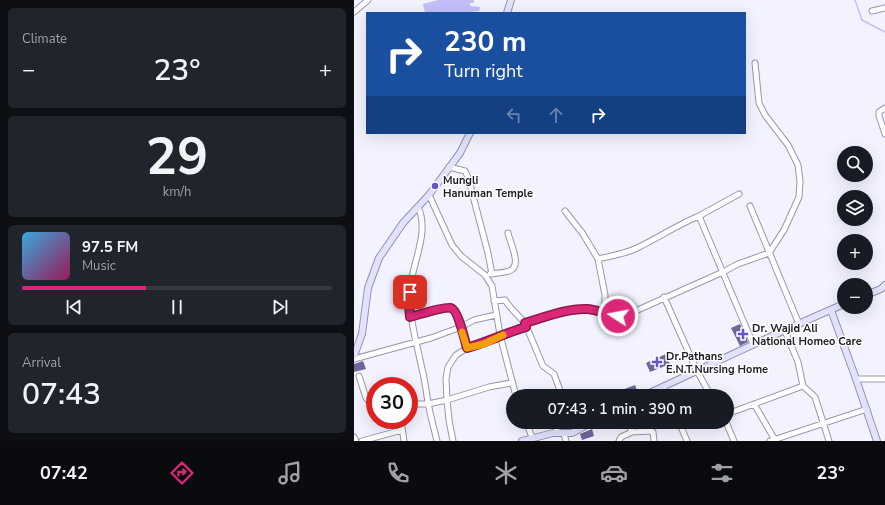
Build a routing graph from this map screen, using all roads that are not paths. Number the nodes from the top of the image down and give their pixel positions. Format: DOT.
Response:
graph roads {
  1 [pos="368,0"];
  2 [pos="511,0"];
  3 [pos="885,8"];
  4 [pos="872,11"];
  5 [pos="354,12"];
  6 [pos="507,12"];
  7 [pos="755,63"];
  8 [pos="885,108"];
  9 [pos="470,134"];
  10 [pos="885,134"];
  11 [pos="449,167"];
  12 [pos="739,194"];
  13 [pos="429,195"];
  14 [pos="750,206"];
  15 [pos="418,207"];
  16 [pos="566,211"];
  17 [pos="699,216"];
  18 [pos="508,233"];
  19 [pos="769,253"];
  20 [pos="598,259"];
  21 [pos="723,272"];
  22 [pos="492,274"];
  23 [pos="485,275"];
  24 [pos="885,286"];
  25 [pos="873,292"];
  26 [pos="664,297"];
  27 [pos="494,301"];
  28 [pos="837,307"];
  29 [pos="831,310"];
  30 [pos="601,313"];
  31 [pos="496,315"];
  32 [pos="410,317"];
  33 [pos="799,324"];
  34 [pos="525,325"];
  35 [pos="461,327"];
  36 [pos="785,331"];
  37 [pos="500,336"];
  38 [pos="416,342"];
  39 [pos="753,344"];
  40 [pos="467,348"];
  41 [pos="354,356"];
  42 [pos="354,359"];
  43 [pos="697,371"];
  44 [pos="359,376"];
  45 [pos="856,379"];
  46 [pos="885,379"];
  47 [pos="511,383"];
  48 [pos="803,386"];
  49 [pos="663,387"];
  50 [pos="513,389"];
  51 [pos="560,389"];
  52 [pos="659,389"];
  53 [pos="707,389"];
  54 [pos="366,398"];
  55 [pos="447,400"];
  56 [pos="418,404"];
  57 [pos="428,404"];
  58 [pos="754,404"];
  59 [pos="867,409"];
  60 [pos="734,411"];
  61 [pos="823,424"];
  62 [pos="529,429"];
  63 [pos="558,429"];
  64 [pos="579,429"];
  65 [pos="631,429"];
  66 [pos="682,429"];
  67 [pos="729,429"];
  68 [pos="402,430"];
  69 [pos="632,432"];
  70 [pos="561,434"];
  71 [pos="354,437"];
  72 [pos="532,437"];
  73 [pos="772,440"];
  74 [pos="356,441"];
  75 [pos="362,441"];
  76 [pos="404,441"];
  77 [pos="437,441"];
  78 [pos="453,441"];
  79 [pos="525,441"];
  80 [pos="566,441"];
  81 [pos="619,441"];
  82 [pos="654,441"];
  83 [pos="687,441"];
  84 [pos="734,441"];
  85 [pos="829,441"];
  86 [pos="877,441"];
  1 -- 5 [label="street"];
  2 -- 6 [label="main road"];
  3 -- 4 [label="street"];
  7 -- 19 [label="street"];
  8 -- 10 [label="street"];
  9 -- 11 [label="main road"];
  11 -- 13 [label="main road"];
  11 -- 22 [label="street"];
  12 -- 17 [label="street"];
  13 -- 15 [label="main road"];
  13 -- 23 [label="street"];
  14 -- 19 [label="street"];
  15 -- 32 [label="street"];
  15 -- 41 [label="main road"];
  16 -- 20 [label="street"];
  17 -- 20 [label="street"];
  17 -- 21 [label="street"];
  18 -- 22 [label="street"];
  19 -- 21 [label="street"];
  19 -- 33 [label="street"];
  20 -- 30 [label="street"];
  21 -- 26 [label="street"];
  21 -- 39 [label="street"];
  22 -- 23 [label="street"];
  23 -- 27 [label="street"];
  24 -- 25 [label="main road"];
  26 -- 30 [label="street"];
  26 -- 43 [label="street"];
  27 -- 31 [label="street"];
  27 -- 34 [label="street"];
  28 -- 29 [label="main road"];
  29 -- 33 [label="main road"];
  29 -- 45 [label="main road"];
  30 -- 34 [label="street"];
  31 -- 35 [label="street"];
  31 -- 37 [label="street"];
  32 -- 35 [label="street"];
  32 -- 38 [label="street"];
  33 -- 36 [label="main road"];
  34 -- 37 [label="street"];
  34 -- 51 [label="street"];
  35 -- 38 [label="street"];
  35 -- 40 [label="street"];
  36 -- 39 [label="main road"];
  36 -- 48 [label="street"];
  37 -- 40 [label="street"];
  37 -- 47 [label="street"];
  38 -- 42 [label="street"];
  38 -- 57 [label="street"];
  39 -- 43 [label="main road"];
  40 -- 55 [label="street"];
  43 -- 49 [label="main road"];
  43 -- 53 [label="street"];
  44 -- 54 [label="street"];
  45 -- 46 [label="street"];
  45 -- 59 [label="main road"];
  47 -- 50 [label="street"];
  47 -- 55 [label="street"];
  48 -- 58 [label="street"];
  48 -- 61 [label="street"];
  49 -- 52 [label="main road"];
  55 -- 57 [label="street"];
  55 -- 78 [label="street"];
  56 -- 57 [label="street"];
  57 -- 77 [label="street"];
  58 -- 60 [label="street"];
  58 -- 73 [label="street"];
  59 -- 61 [label="street"];
  59 -- 86 [label="main road"];
  61 -- 73 [label="street"];
  61 -- 85 [label="street"];
  62 -- 72 [label="street"];
  63 -- 70 [label="street"];
  64 -- 70 [label="main road"];
  65 -- 69 [label="street"];
  66 -- 83 [label="street"];
  67 -- 84 [label="street"];
  68 -- 75 [label="street"];
  68 -- 76 [label="street"];
  69 -- 81 [label="street"];
  69 -- 82 [label="street"];
  70 -- 72 [label="main road"];
  70 -- 80 [label="street"];
  71 -- 74 [label="street"];
  72 -- 79 [label="main road"];
}
